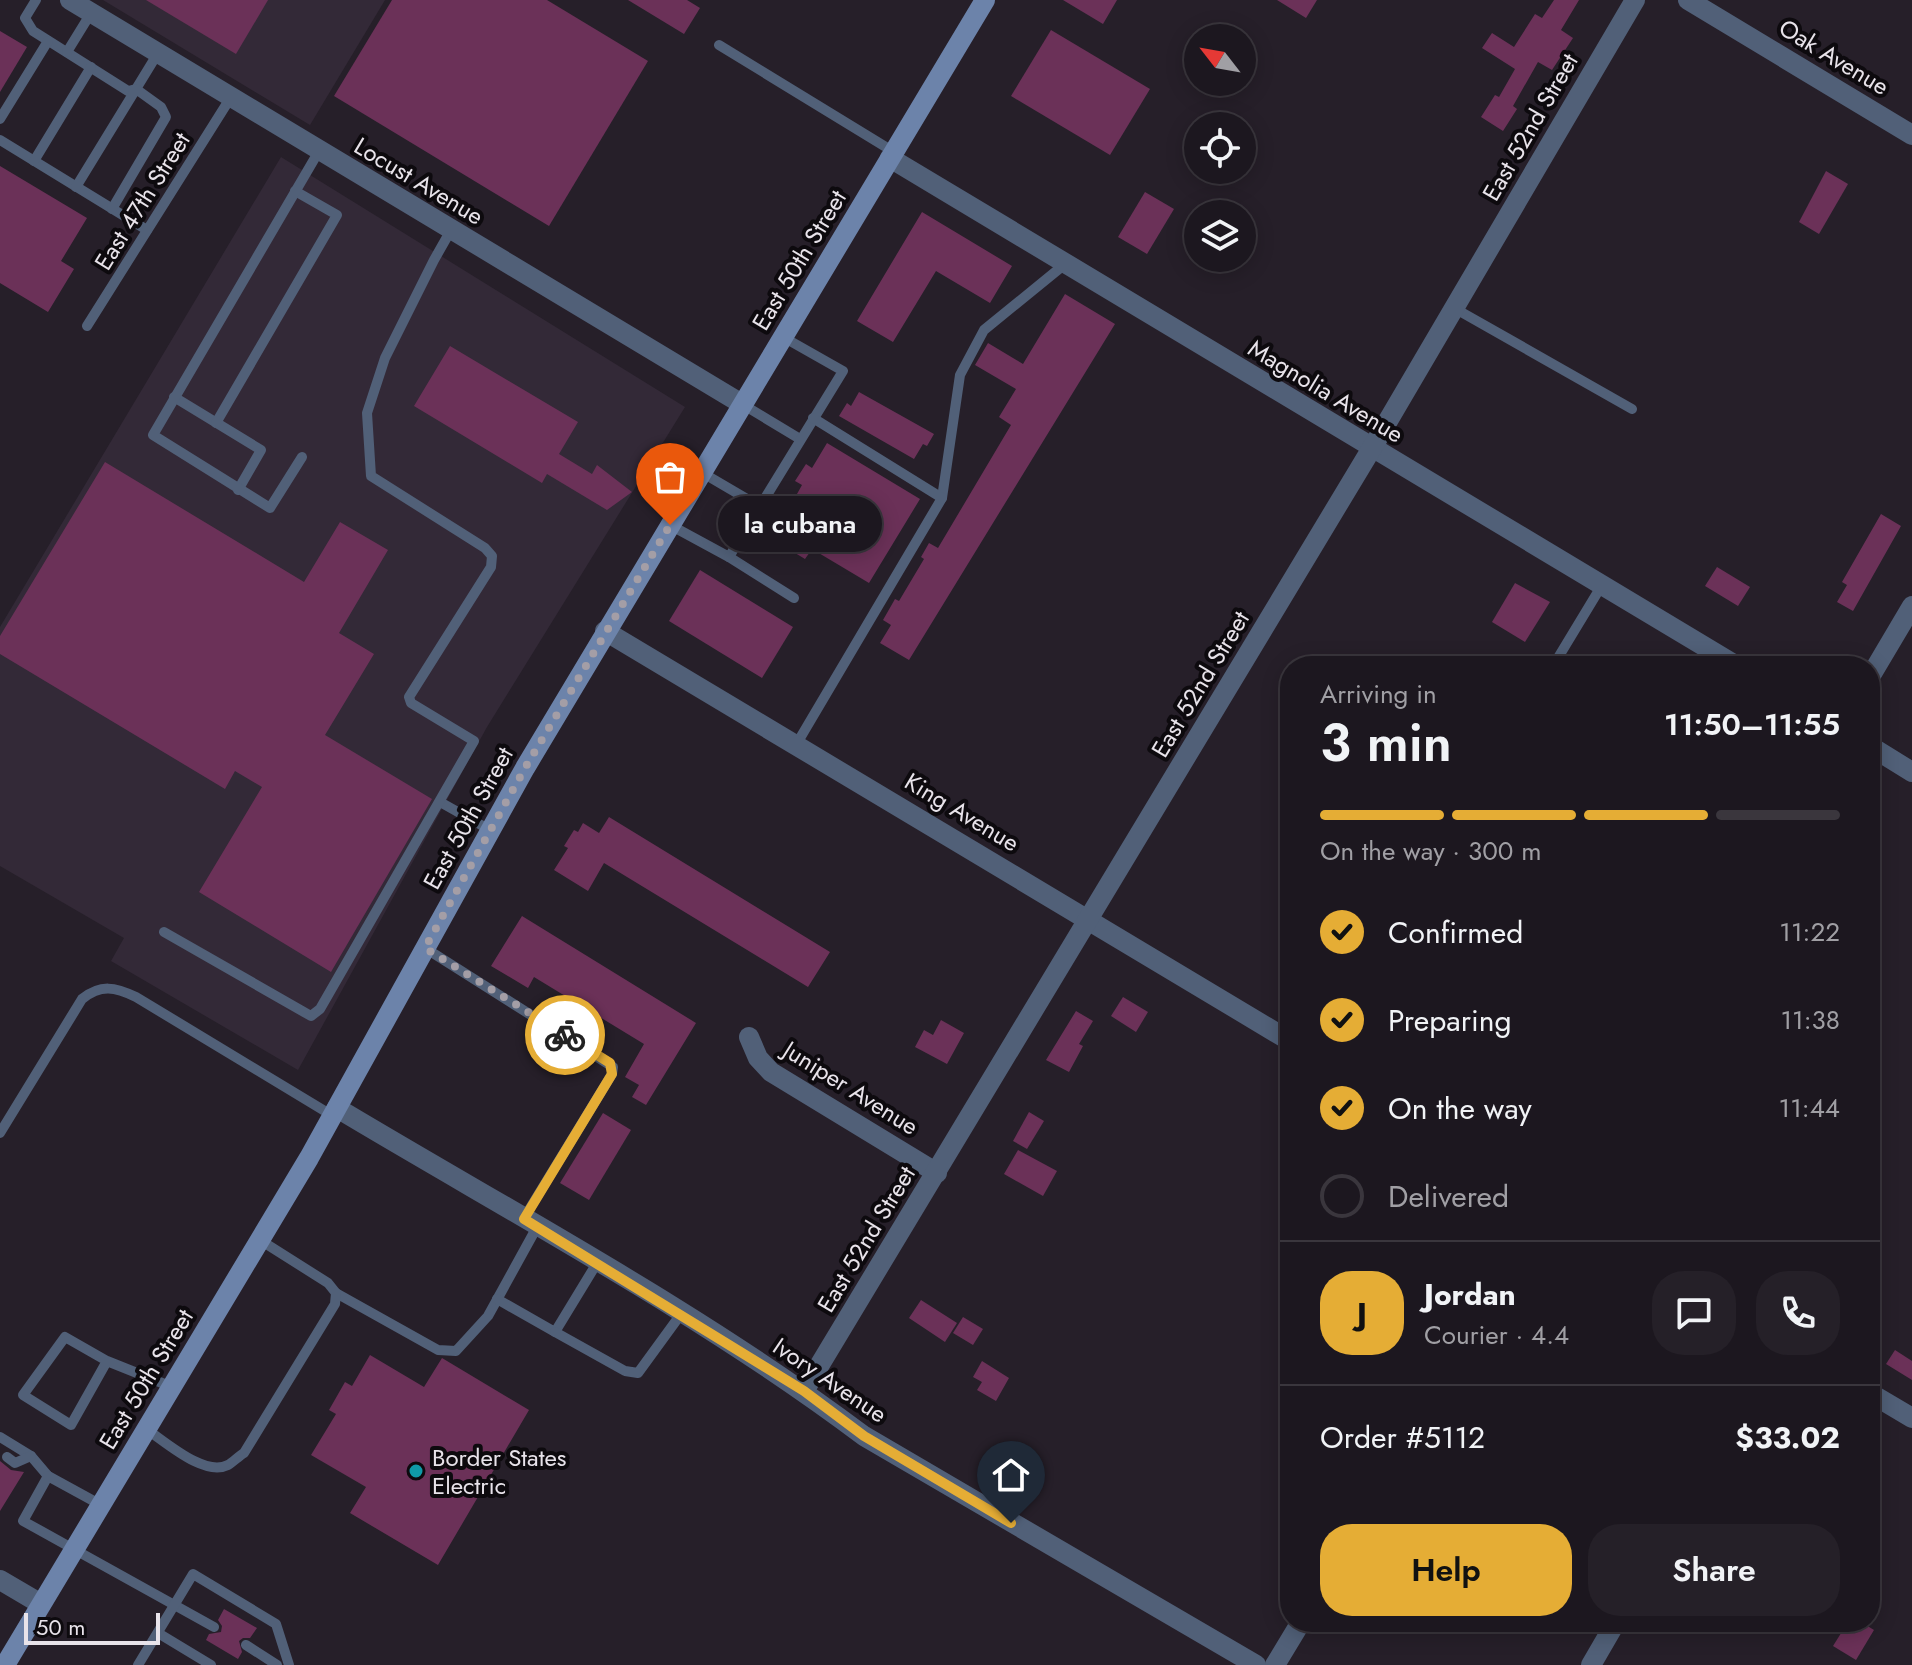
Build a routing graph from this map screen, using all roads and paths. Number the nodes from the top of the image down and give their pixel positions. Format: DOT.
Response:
graph roads {
  1 [pos="36,0"];
  2 [pos="70,0"];
  3 [pos="985,0"];
  4 [pos="1635,0"];
  5 [pos="1688,0"];
  6 [pos="91,13"];
  7 [pos="48,41"];
  8 [pos="719,45"];
  9 [pos="67,52"];
  10 [pos="158,53"];
  11 [pos="91,67"];
  12 [pos="136,89"];
  13 [pos="231,97"];
  14 [pos="0,119"];
  15 [pos="1912,135"];
  16 [pos="0,140"];
  17 [pos="319,151"];
  18 [pos="892,155"];
  19 [pos="34,161"];
  20 [pos="76,187"];
  21 [pos="295,191"];
  22 [pos="112,209"];
  23 [pos="147,230"];
  24 [pos="451,230"];
  25 [pos="1065,264"];
  26 [pos="1454,308"];
  27 [pos="87,326"];
  28 [pos="783,337"];
  29 [pos="174,397"];
  30 [pos="742,404"];
  31 [pos="1632,409"];
  32 [pos="813,418"];
  33 [pos="216,423"];
  34 [pos="800,439"];
  35 [pos="1372,448"];
  36 [pos="302,457"];
  37 [pos="701,472"];
  38 [pos="238,490"];
  39 [pos="942,498"];
  40 [pos="759,506"];
  41 [pos="670,525"];
  42 [pos="729,557"];
  43 [pos="1602,585"];
  44 [pos="794,598"];
  45 [pos="1912,606"];
  46 [pos="605,631"];
  47 [pos="1559,656"];
  48 [pos="1720,656"];
  49 [pos="1880,660"];
  50 [pos="796,745"];
  51 [pos="1880,752"];
  52 [pos="1912,772"];
  53 [pos="440,802"];
  54 [pos="490,830"];
  55 [pos="1089,918"];
  56 [pos="164,932"];
  57 [pos="425,948"];
  58 [pos="1280,1035"];
  59 [pos="749,1037"];
  60 [pos="335,1112"];
  61 [pos="0,1133"];
  62 [pos="937,1173"];
  63 [pos="530,1223"];
  64 [pos="260,1240"];
  65 [pos="597,1263"];
  66 [pos="336,1293"];
  67 [pos="497,1299"];
  68 [pos="681,1314"];
  69 [pos="555,1332"];
  70 [pos="107,1361"];
  71 [pos="172,1387"];
  72 [pos="804,1391"];
  73 [pos="1880,1399"];
  74 [pos="1912,1418"];
  75 [pos="146,1429"];
  76 [pos="0,1437"];
  77 [pos="31,1456"];
  78 [pos="7,1457"];
  79 [pos="48,1476"];
  80 [pos="101,1505"];
  81 [pos="76,1548"];
  82 [pos="0,1580"];
  83 [pos="41,1604"];
  84 [pos="174,1604"];
  85 [pos="214,1627"];
  86 [pos="1295,1632"];
  87 [pos="1610,1632"];
  88 [pos="158,1633"];
  89 [pos="246,1645"];
  90 [pos="5,1665"];
  91 [pos="138,1665"];
  92 [pos="211,1665"];
  93 [pos="277,1665"];
  94 [pos="289,1665"];
  95 [pos="1256,1665"];
  96 [pos="1275,1665"];
  97 [pos="1591,1665"];
  1 -- 7 [label="lane"];
  2 -- 6 [label="street, Locust Avenue"];
  3 -- 18 [label="main road, East 50th Street"];
  4 -- 26 [label="street, East 52nd Street"];
  5 -- 15 [label="street, Oak Avenue"];
  6 -- 9 [label="lane"];
  6 -- 10 [label="street, Locust Avenue"];
  7 -- 9 [label="lane"];
  7 -- 14 [label="lane"];
  8 -- 18 [label="lane"];
  9 -- 11 [label="lane"];
  10 -- 12 [label="lane"];
  10 -- 13 [label="street, Locust Avenue"];
  11 -- 12 [label="lane"];
  11 -- 19 [label="lane"];
  12 -- 20 [label="lane"];
  12 -- 22 [label="lane"];
  13 -- 17 [label="street, Locust Avenue"];
  13 -- 23 [label="lane, East 47th Street"];
  16 -- 19 [label="lane"];
  17 -- 21 [label="lane"];
  17 -- 24 [label="street, Locust Avenue"];
  18 -- 25 [label="street, Magnolia Avenue"];
  18 -- 28 [label="main road, East 50th Street"];
  19 -- 20 [label="lane"];
  20 -- 22 [label="lane"];
  21 -- 29 [label="lane"];
  21 -- 33 [label="lane"];
  22 -- 23 [label="lane"];
  23 -- 27 [label="lane, East 47th Street"];
  24 -- 30 [label="street, Locust Avenue"];
  24 -- 53 [label="lane"];
  25 -- 35 [label="street, Magnolia Avenue"];
  25 -- 39 [label="lane"];
  26 -- 31 [label="lane"];
  26 -- 35 [label="street, East 52nd Street"];
  28 -- 30 [label="main road, East 50th Street"];
  28 -- 32 [label="lane"];
  29 -- 33 [label="lane"];
  29 -- 38 [label="lane"];
  30 -- 34 [label="lane"];
  30 -- 37 [label="main road, East 50th Street"];
  32 -- 34 [label="lane"];
  32 -- 39 [label="lane"];
  33 -- 38 [label="lane"];
  34 -- 40 [label="lane"];
  35 -- 43 [label="street, Magnolia Avenue"];
  35 -- 55 [label="street, East 52nd Street"];
  36 -- 38 [label="lane"];
  37 -- 40 [label="lane"];
  37 -- 41 [label="main road, East 50th Street"];
  39 -- 50 [label="lane"];
  40 -- 42 [label="lane"];
  41 -- 42 [label="lane"];
  41 -- 46 [label="main road, East 50th Street"];
  42 -- 44 [label="lane"];
  43 -- 47 [label="lane"];
  43 -- 48 [label="street, Magnolia Avenue"];
  45 -- 49 [label="street"];
  46 -- 50 [label="street, King Avenue"];
  46 -- 54 [label="main road, East 50th Street"];
  50 -- 55 [label="street, King Avenue"];
  51 -- 52 [label="street"];
  53 -- 54 [label="lane"];
  53 -- 56 [label="lane"];
  54 -- 57 [label="main road, East 50th Street"];
  55 -- 58 [label="street, King Avenue"];
  55 -- 62 [label="street, East 52nd Street"];
  57 -- 60 [label="main road, East 50th Street"];
  57 -- 63 [label="lane"];
  59 -- 62 [label="street, Juniper Avenue"];
  60 -- 61 [label="lane"];
  60 -- 63 [label="street, Ivory Avenue"];
  60 -- 64 [label="main road, East 50th Street"];
  62 -- 72 [label="street, East 52nd Street"];
  63 -- 65 [label="street, Ivory Avenue"];
  63 -- 67 [label="lane"];
  64 -- 66 [label="lane"];
  64 -- 71 [label="main road, East 50th Street"];
  65 -- 68 [label="street, Ivory Avenue"];
  65 -- 69 [label="lane"];
  66 -- 67 [label="lane"];
  66 -- 75 [label="lane"];
  67 -- 69 [label="lane"];
  68 -- 69 [label="lane"];
  68 -- 72 [label="street, Ivory Avenue"];
  70 -- 70 [label="lane"];
  70 -- 71 [label="lane"];
  71 -- 75 [label="main road, East 50th Street"];
  72 -- 95 [label="street, Ivory Avenue"];
  73 -- 74 [label="street"];
  75 -- 80 [label="main road, East 50th Street"];
  76 -- 77 [label="lane"];
  77 -- 78 [label="lane"];
  77 -- 79 [label="lane"];
  79 -- 80 [label="lane"];
  79 -- 81 [label="lane"];
  80 -- 81 [label="main road, East 50th Street"];
  81 -- 83 [label="main road, East 50th Street"];
  81 -- 84 [label="lane"];
  82 -- 83 [label="street"];
  83 -- 90 [label="main road, East 50th Street"];
  84 -- 85 [label="lane"];
  84 -- 88 [label="lane"];
  84 -- 94 [label="lane"];
  86 -- 96 [label="street"];
  87 -- 97 [label="street"];
  88 -- 91 [label="lane"];
  88 -- 92 [label="lane"];
  89 -- 93 [label="lane"];
}
